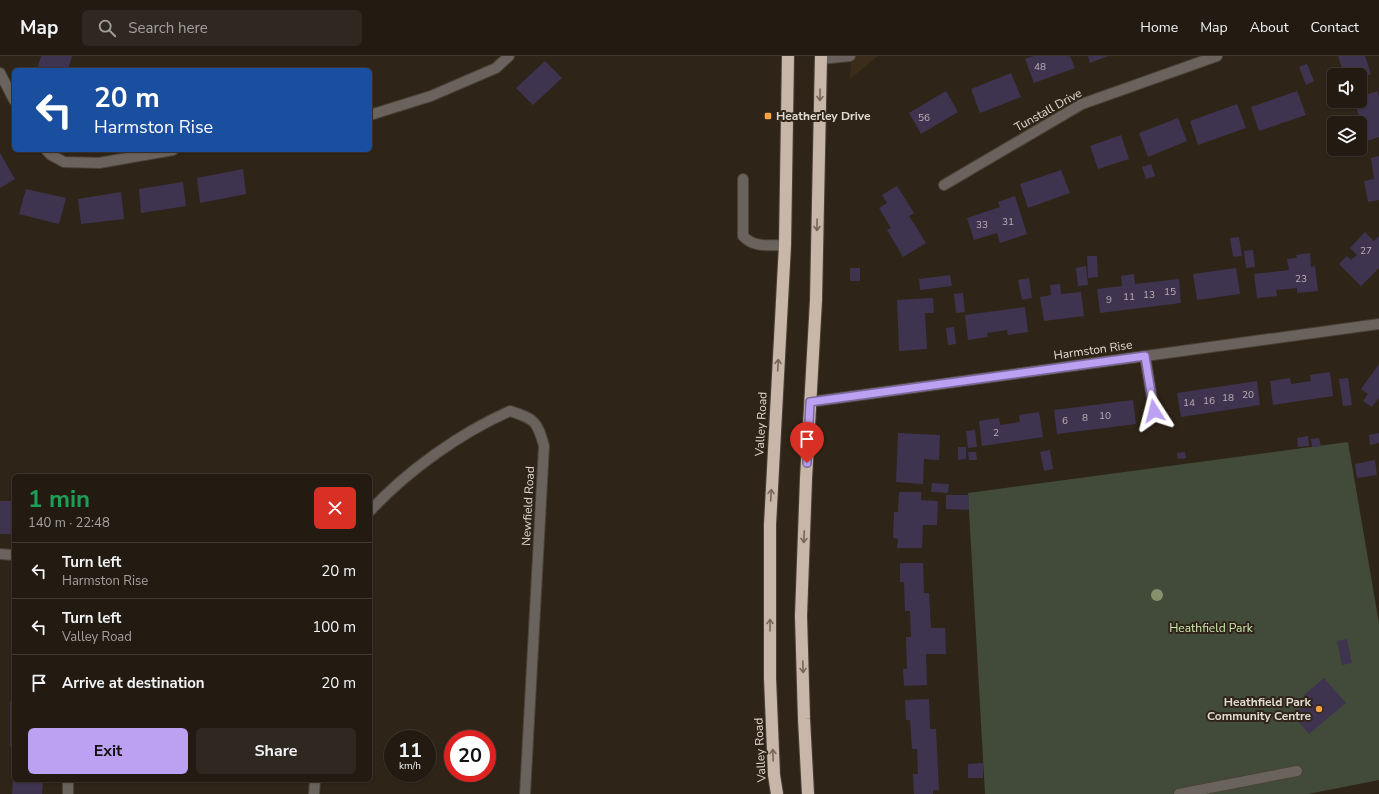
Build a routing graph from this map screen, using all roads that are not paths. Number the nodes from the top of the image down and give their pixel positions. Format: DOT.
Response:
graph roads {
  1 [pos="509,56"];
  2 [pos="788,56"];
  3 [pos="850,56"];
  4 [pos="1217,56"];
  5 [pos="821,58"];
  6 [pos="0,73"];
  7 [pos="12,96"];
  8 [pos="372,114"];
  9 [pos="48,152"];
  10 [pos="162,152"];
  11 [pos="743,179"];
  12 [pos="944,185"];
  13 [pos="785,245"];
  14 [pos="1379,324"];
  15 [pos="1145,356"];
  16 [pos="810,402"];
  17 [pos="1154,411"];
  18 [pos="372,509"];
  19 [pos="0,554"];
  20 [pos="12,554"];
  21 [pos="1298,771"];
  22 [pos="68,782"];
  23 [pos="315,782"];
  24 [pos="68,794"];
  25 [pos="314,794"];
  26 [pos="525,794"];
  27 [pos="777,794"];
  28 [pos="808,794"];
  29 [pos="1179,794"];
  1 -- 8 [label="street"];
  2 -- 13 [label="highway, Valley Road"];
  3 -- 5 [label="street"];
  4 -- 12 [label="street, Tunstall Drive"];
  5 -- 16 [label="highway, one-way"];
  6 -- 7 [label="street"];
  9 -- 10 [label="street"];
  11 -- 13 [label="street"];
  27 -- 13 [label="highway, Valley Road, one-way"];
  14 -- 15 [label="street, Harmston Rise"];
  15 -- 16 [label="street, Harmston Rise"];
  15 -- 17 [label="street"];
  16 -- 28 [label="highway, one-way"];
  18 -- 26 [label="street, Newfield Road"];
  19 -- 20 [label="street"];
  21 -- 29 [label="street"];
  22 -- 24 [label="street"];
  23 -- 25 [label="street"];
}
